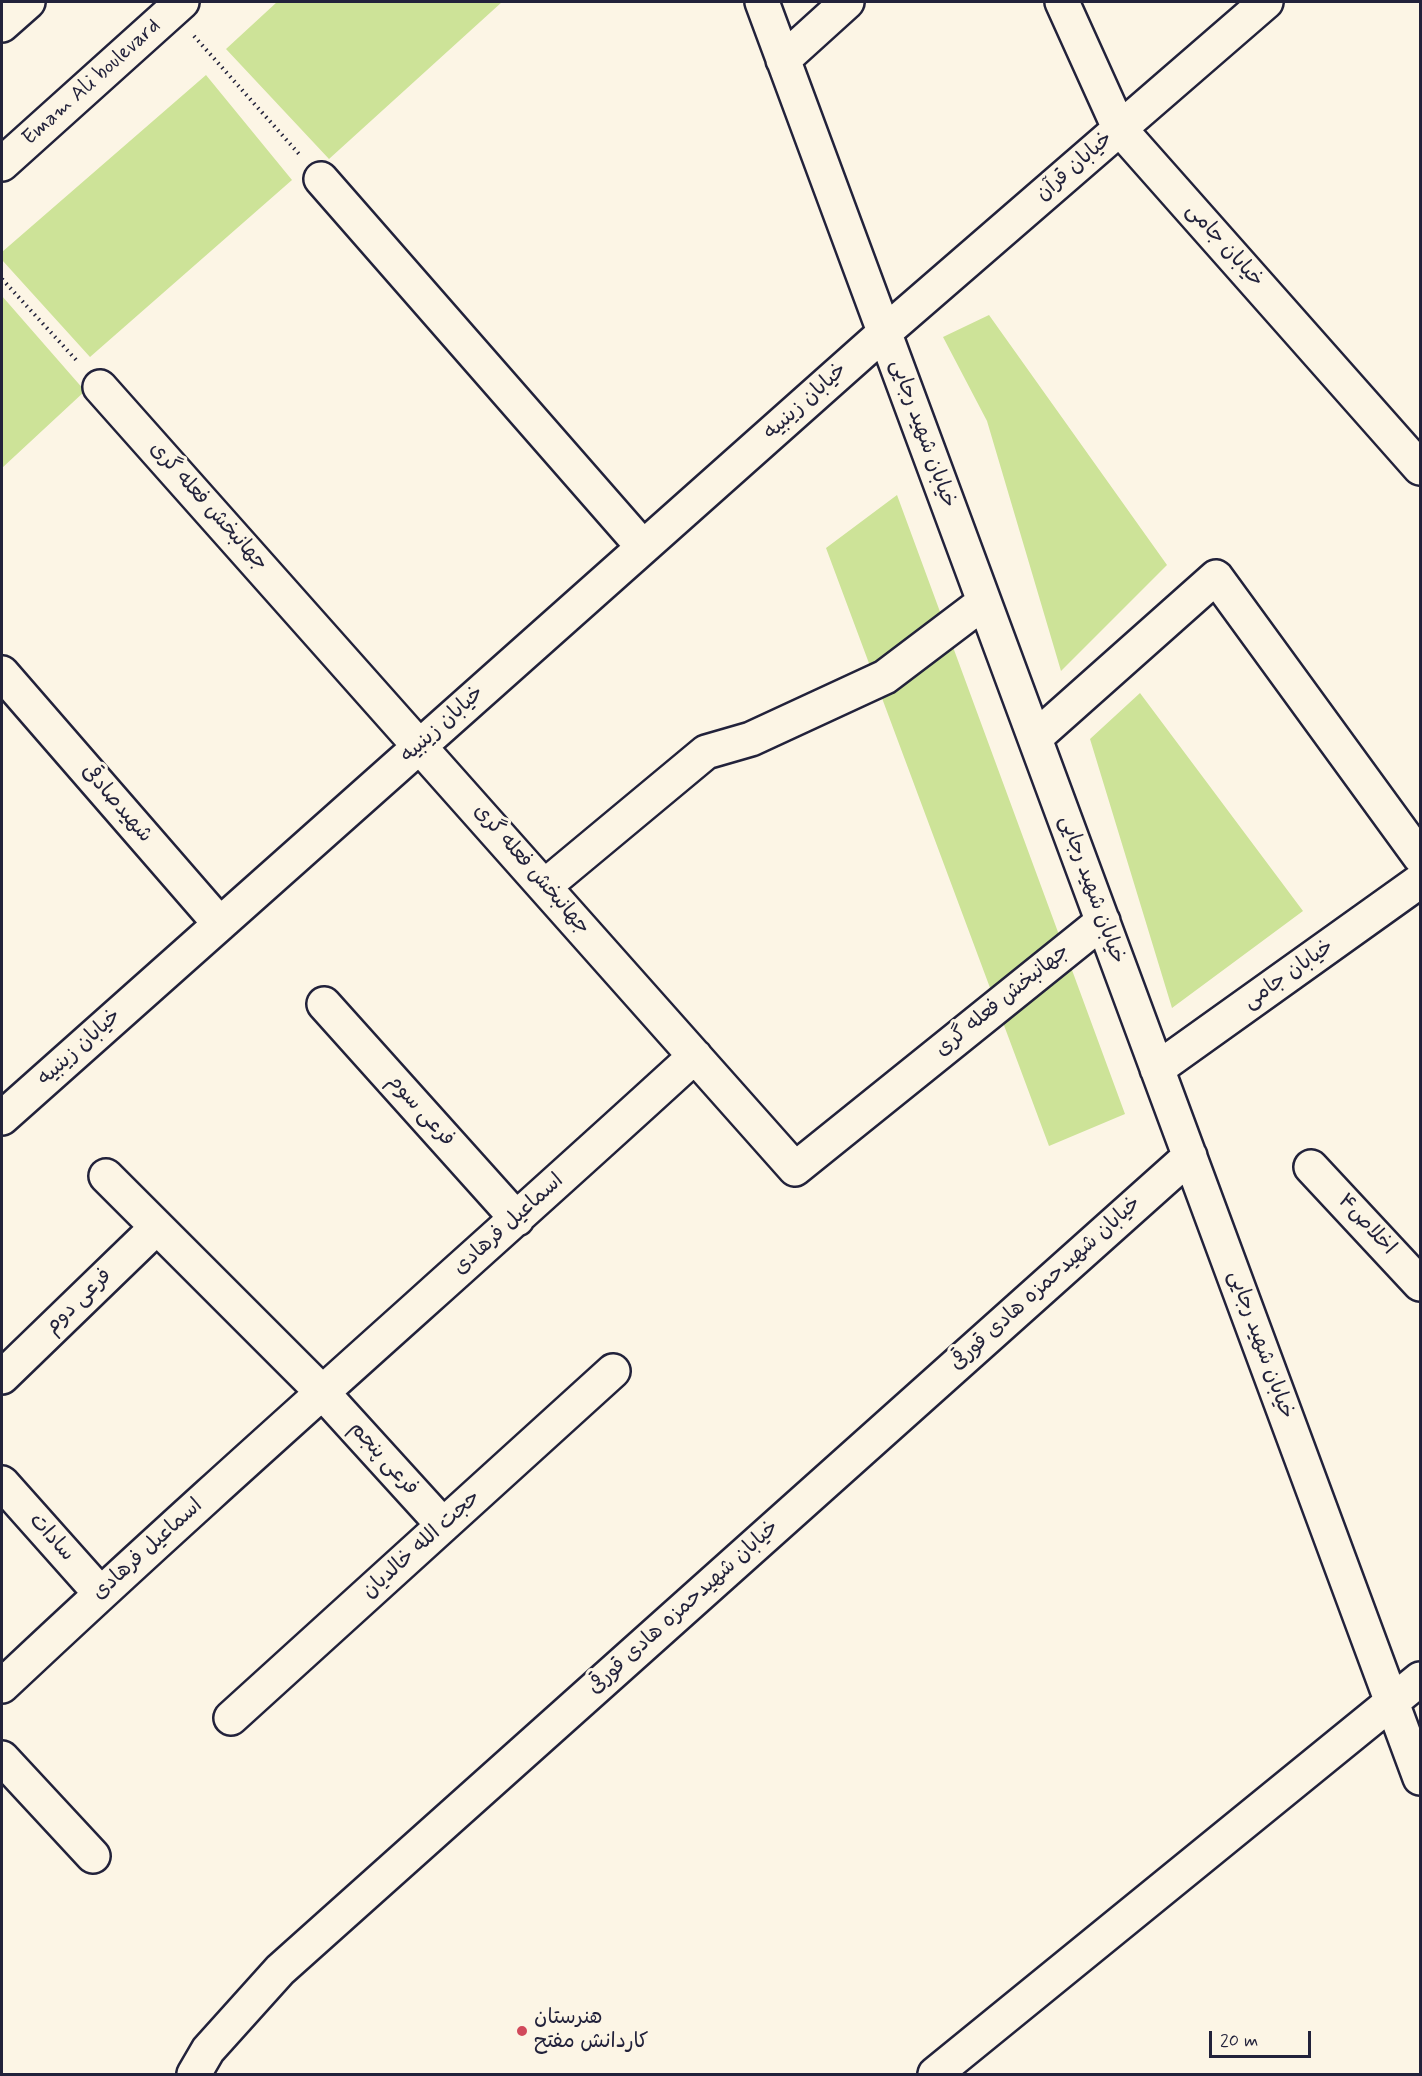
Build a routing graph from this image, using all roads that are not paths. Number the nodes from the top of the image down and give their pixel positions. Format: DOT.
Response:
graph roads {
  1 [pos="28,2"];
  2 [pos="762,2"];
  3 [pos="848,2"];
  4 [pos="1062,2"];
  5 [pos="1266,2"];
  6 [pos="177,6"];
  7 [pos="2,25"];
  8 [pos="783,60"];
  9 [pos="1119,128"];
  10 [pos="2,164"];
  11 [pos="321,179"];
  12 [pos="884,333"];
  13 [pos="100,387"];
  14 [pos="1420,468"];
  15 [pos="643,547"];
  16 [pos="984,602"];
  17 [pos="5,684"];
  18 [pos="1035,738"];
  19 [pos="421,745"];
  20 [pos="1420,857"];
  21 [pos="1420,881"];
  22 [pos="545,886"];
  23 [pos="1103,921"];
  24 [pos="220,924"];
  25 [pos="324,1004"];
  26 [pos="694,1056"];
  27 [pos="1157,1069"];
  28 [pos="2,1118"];
  29 [pos="1190,1156"];
  30 [pos="1311,1167"];
  31 [pos="106,1176"];
  32 [pos="517,1219"];
  33 [pos="157,1227"];
  34 [pos="1420,1284"];
  35 [pos="613,1371"];
  36 [pos="2,1377"];
  37 [pos="322,1392"];
  38 [pos="2,1484"];
  39 [pos="443,1525"];
  40 [pos="100,1593"];
  41 [pos="1420,1679"];
  42 [pos="2,1686"];
  43 [pos="1393,1704"];
  44 [pos="231,1718"];
  45 [pos="2,1758"];
  46 [pos="1420,1778"];
  47 [pos="93,1856"];
  48 [pos="194,2074"];
  49 [pos="935,2074"];
  1 -- 7 [label="street"];
  2 -- 8 [label="street, خیابان شهید رجایی"];
  3 -- 8 [label="street"];
  4 -- 9 [label="street, خیابان جامی"];
  5 -- 9 [label="street, خیابان قرآن"];
  6 -- 10 [label="street, Emam Ali boulevard"];
  8 -- 12 [label="street, خیابان شهید رجایی"];
  9 -- 12 [label="street, خیابان قرآن"];
  9 -- 14 [label="street, خیابان جامی"];
  11 -- 15 [label="street"];
  12 -- 15 [label="street, خیابان زینبیه"];
  12 -- 16 [label="street, خیابان شهید رجایی"];
  13 -- 19 [label="street, جهانبخش فعله گری"];
  15 -- 19 [label="street, خیابان زینبیه"];
  16 -- 18 [label="street, خیابان شهید رجایی"];
  16 -- 22 [label="street"];
  17 -- 24 [label="street, شهیدصادقی"];
  18 -- 20 [label="street"];
  18 -- 23 [label="street, خیابان شهید رجایی"];
  19 -- 22 [label="street, جهانبخش فعله گری"];
  19 -- 24 [label="street, خیابان زینبیه"];
  21 -- 27 [label="street, خیابان جامی"];
  22 -- 26 [label="street, جهانبخش فعله گری"];
  23 -- 26 [label="street, جهانبخش فعله گری"];
  23 -- 27 [label="street, خیابان شهید رجایی"];
  24 -- 28 [label="street, خیابان زینبیه"];
  25 -- 32 [label="street, فرعی سوم"];
  26 -- 32 [label="street, اسماعیل فرهادی"];
  27 -- 29 [label="street, خیابان شهید رجایی"];
  29 -- 43 [label="street, خیابان شهید رجایی"];
  29 -- 48 [label="street, خیابان شهیدحمزه هادی قورقی"];
  30 -- 34 [label="street, اخلاص۴"];
  31 -- 33 [label="street"];
  32 -- 37 [label="street, اسماعیل فرهادی"];
  33 -- 36 [label="street, فرعی دوم"];
  33 -- 37 [label="street"];
  35 -- 39 [label="street, حجت الله خالدیان"];
  37 -- 39 [label="street, فرعی پنجم"];
  37 -- 40 [label="street, اسماعیل فرهادی"];
  38 -- 40 [label="street, سادات"];
  39 -- 44 [label="street, حجت الله خالدیان"];
  40 -- 42 [label="street, اسماعیل فرهادی"];
  41 -- 43 [label="street"];
  43 -- 46 [label="street, خیابان شهید رجایی"];
  43 -- 49 [label="street"];
  45 -- 47 [label="street"];
}
